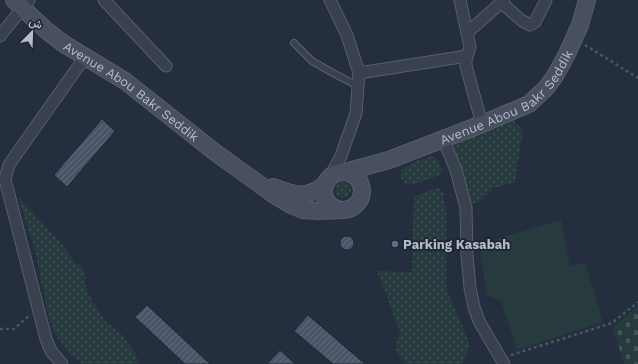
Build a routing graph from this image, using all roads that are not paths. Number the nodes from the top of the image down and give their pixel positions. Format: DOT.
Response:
graph roads {
  1 [pos="104,0"];
  2 [pos="330,0"];
  3 [pos="460,0"];
  4 [pos="546,0"];
  5 [pos="587,0"];
  6 [pos="503,1"];
  7 [pos="22,2"];
  8 [pos="467,33"];
  9 [pos="0,36"];
  10 [pos="294,43"];
  11 [pos="467,56"];
  12 [pos="85,58"];
  13 [pos="166,66"];
  14 [pos="359,73"];
  15 [pos="359,86"];
  16 [pos="482,124"];
  17 [pos="443,138"];
  18 [pos="341,156"];
  19 [pos="390,160"];
  20 [pos="345,172"];
  21 [pos="251,178"];
  22 [pos="328,181"];
  23 [pos="362,195"];
  24 [pos="342,210"];
  25 [pos="502,361"];
  26 [pos="62,364"];
  1 -- 13 [label="street"];
  2 -- 14 [label="street"];
  3 -- 8 [label="street"];
  4 -- 6 [label="street"];
  5 -- 16 [label="street, Avenue Abou Bakr Seddik"];
  6 -- 8 [label="street"];
  7 -- 9 [label="street"];
  7 -- 12 [label="street, Avenue Abou Bakr Seddik"];
  8 -- 11 [label="street"];
  10 -- 15 [label="lane"];
  11 -- 14 [label="street"];
  11 -- 16 [label="street"];
  12 -- 21 [label="street, Avenue Abou Bakr Seddik"];
  12 -- 26 [label="street"];
  14 -- 15 [label="street"];
  15 -- 18 [label="street"];
  16 -- 17 [label="street, Avenue Abou Bakr Seddik"];
  17 -- 19 [label="street, Avenue Abou Bakr Seddik"];
  17 -- 25 [label="street"];
  18 -- 20 [label="street"];
  18 -- 22 [label="street"];
  19 -- 20 [label="street"];
  19 -- 23 [label="street"];
  20 -- 22 [label="street"];
  20 -- 23 [label="street"];
  21 -- 22 [label="street"];
  21 -- 24 [label="street"];
  22 -- 24 [label="street"];
  23 -- 24 [label="street"];
}
